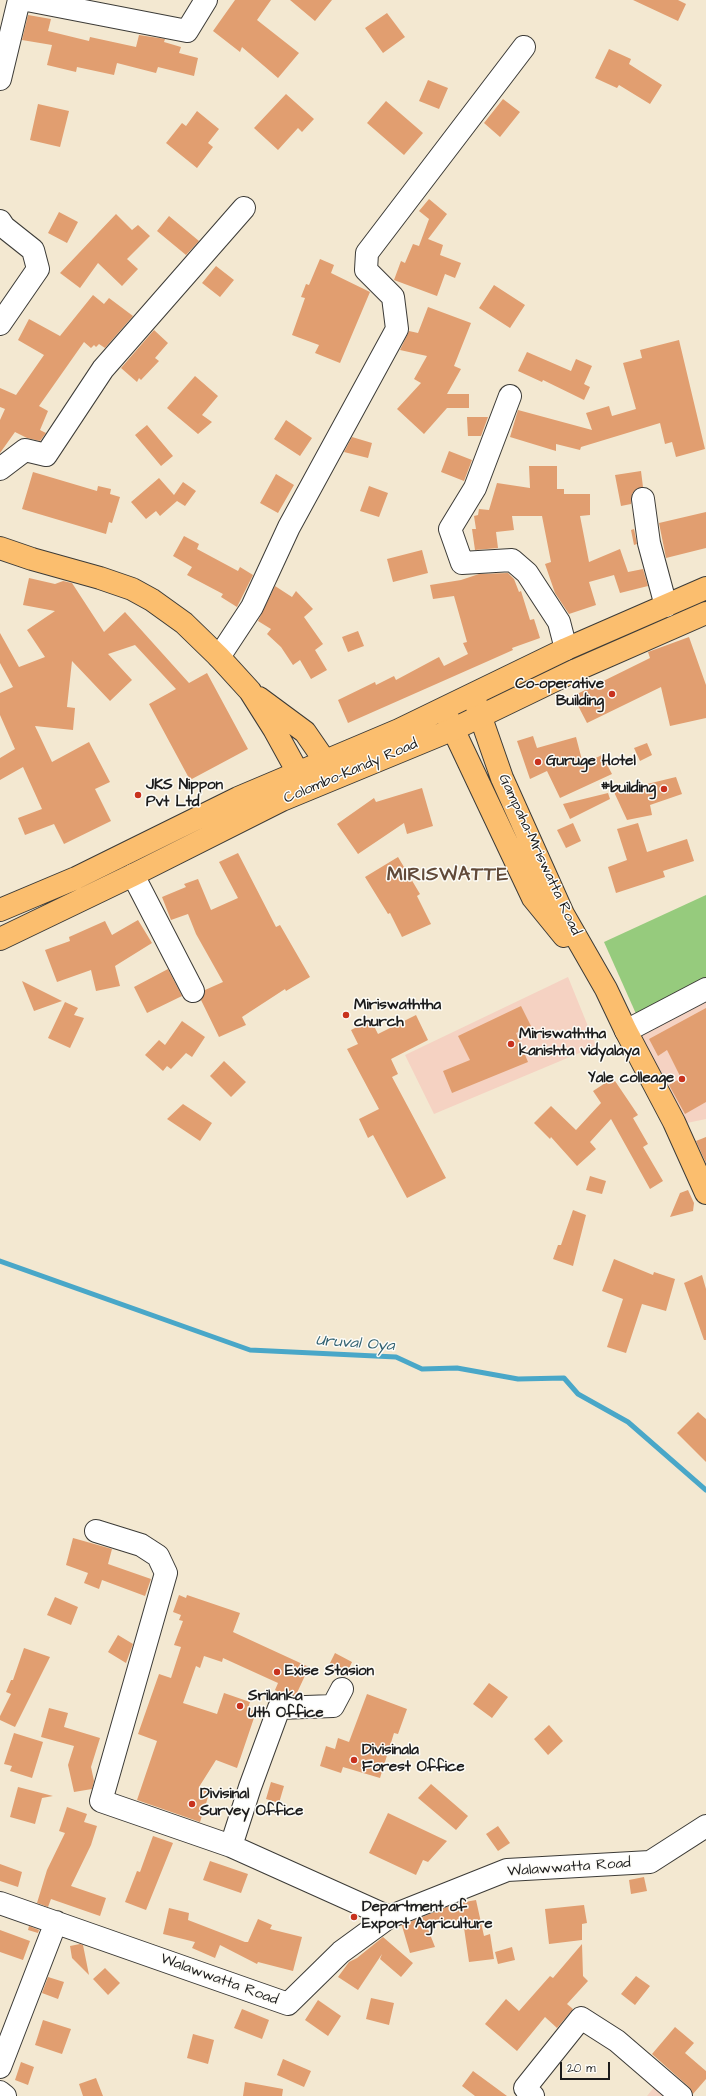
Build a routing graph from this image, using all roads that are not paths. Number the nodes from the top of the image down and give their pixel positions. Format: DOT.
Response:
graph roads {
  1 [pos="19,0"];
  2 [pos="27,0"];
  3 [pos="206,0"];
  4 [pos="524,47"];
  5 [pos="0,79"];
  6 [pos="244,208"];
  7 [pos="0,220"];
  8 [pos="0,324"];
  9 [pos="510,396"];
  10 [pos="0,469"];
  11 [pos="643,499"];
  12 [pos="0,548"];
  13 [pos="706,588"];
  14 [pos="666,606"];
  15 [pos="706,613"];
  16 [pos="566,649"];
  17 [pos="219,657"];
  18 [pos="250,691"];
  19 [pos="473,695"];
  20 [pos="444,709"];
  21 [pos="480,716"];
  22 [pos="454,729"];
  23 [pos="330,770"];
  24 [pos="303,781"];
  25 [pos="133,875"];
  26 [pos="0,910"];
  27 [pos="0,939"];
  28 [pos="606,989"];
  29 [pos="706,989"];
  30 [pos="193,991"];
  31 [pos="626,1032"];
  32 [pos="706,1193"];
  33 [pos="96,1531"];
  34 [pos="342,1689"];
  35 [pos="706,1826"];
  36 [pos="231,1846"];
  37 [pos="0,1903"];
  38 [pos="389,1917"];
  39 [pos="56,1922"];
  40 [pos="0,2067"];
  41 [pos="0,2092"];
  42 [pos="5,2096"];
  43 [pos="533,2096"];
  44 [pos="680,2096"];
  1 -- 5 [label="street"];
  2 -- 3 [label="street"];
  4 -- 17 [label="street"];
  6 -- 10 [label="street"];
  7 -- 8 [label="street"];
  9 -- 16 [label="street"];
  11 -- 14 [label="street"];
  12 -- 17 [label="main road"];
  13 -- 14 [label="main road, Colombo-Kandy Road"];
  14 -- 16 [label="main road, Colombo-Kandy Road"];
  15 -- 21 [label="main road, Colombo-Kandy Road"];
  16 -- 19 [label="main road, Colombo-Kandy Road"];
  17 -- 18 [label="main road"];
  18 -- 23 [label="main road"];
  18 -- 24 [label="main road"];
  19 -- 20 [label="main road, Colombo-Kandy Road"];
  19 -- 21 [label="main road, Gampaha-Mriswatta Road"];
  20 -- 22 [label="main road, Gampaha-Mriswatta Road"];
  20 -- 23 [label="main road, Colombo-Kandy Road"];
  21 -- 22 [label="main road, Colombo-Kandy Road"];
  21 -- 28 [label="main road, Gampaha-Mriswatta Road"];
  22 -- 23 [label="main road, Colombo-Kandy Road"];
  22 -- 28 [label="main road, Gampaha-Mriswatta Road"];
  23 -- 24 [label="main road, Colombo-Kandy Road"];
  24 -- 25 [label="main road, Colombo-Kandy Road"];
  24 -- 26 [label="main road, Colombo-Kandy Road"];
  25 -- 27 [label="main road, Colombo-Kandy Road"];
  25 -- 30 [label="street"];
  28 -- 31 [label="main road, Gampaha-Mriswatta Road"];
  29 -- 31 [label="street"];
  31 -- 32 [label="main road, Gampaha-Mriswatta Road"];
  33 -- 36 [label="street"];
  34 -- 36 [label="street"];
  35 -- 38 [label="street, Walawwatta Road"];
  36 -- 38 [label="street"];
  37 -- 39 [label="street, Walawwatta Road"];
  38 -- 39 [label="street, Walawwatta Road"];
  39 -- 40 [label="street"];
  41 -- 42 [label="street"];
  43 -- 44 [label="street"];
}
